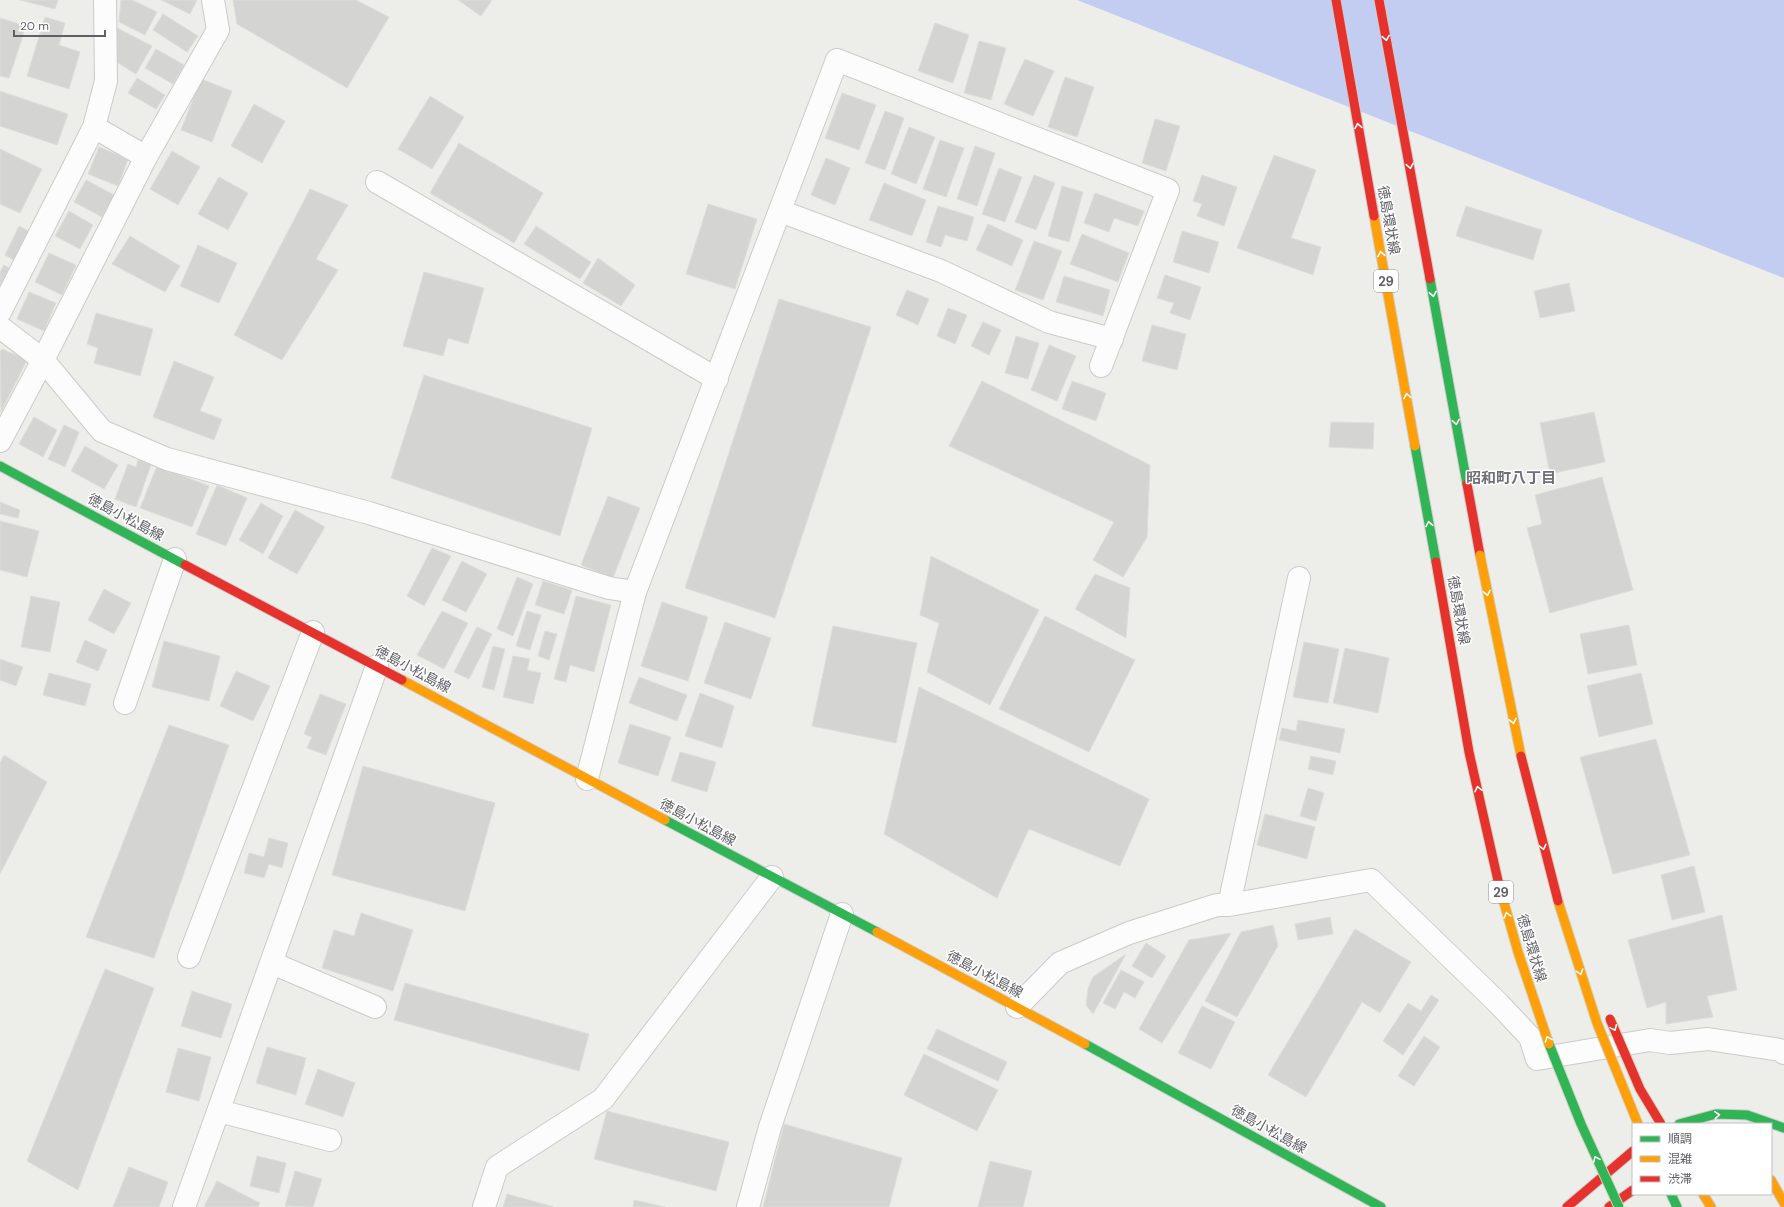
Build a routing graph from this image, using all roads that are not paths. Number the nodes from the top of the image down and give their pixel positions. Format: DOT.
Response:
graph roads {
  1 [pos="105,0"];
  2 [pos="213,0"];
  3 [pos="1336,0"];
  4 [pos="1379,0"];
  5 [pos="94,126"];
  6 [pos="146,156"];
  7 [pos="377,182"];
  8 [pos="780,211"];
  9 [pos="0,312"];
  10 [pos="0,327"];
  11 [pos="1112,339"];
  12 [pos="43,360"];
  13 [pos="1101,366"];
  14 [pos="717,379"];
  15 [pos="0,441"];
  16 [pos="0,466"];
  17 [pos="175,559"];
  18 [pos="1299,578"];
  19 [pos="635,592"];
  20 [pos="313,632"];
  21 [pos="377,666"];
  22 [pos="125,703"];
  23 [pos="587,778"];
  24 [pos="772,876"];
  25 [pos="1553,889"];
  26 [pos="1229,905"];
  27 [pos="842,914"];
  28 [pos="189,958"];
  29 [pos="272,963"];
  30 [pos="1594,982"];
  31 [pos="1017,1007"];
  32 [pos="375,1008"];
  33 [pos="1606,1010"];
  34 [pos="1784,1053"];
  35 [pos="219,1111"];
  36 [pos="1638,1123"];
  37 [pos="1660,1123"];
  38 [pos="1683,1123"];
  39 [pos="1770,1123"];
  40 [pos="1772,1124"];
  41 [pos="1784,1128"];
  42 [pos="330,1140"];
  43 [pos="1632,1152"];
  44 [pos="1772,1182"];
  45 [pos="1632,1191"];
  46 [pos="1671,1195"];
  47 [pos="1704,1195"];
  48 [pos="1784,1203"];
  49 [pos="184,1207"];
  50 [pos="484,1207"];
  51 [pos="748,1207"];
  52 [pos="1381,1207"];
  53 [pos="1566,1207"];
  54 [pos="1609,1207"];
  55 [pos="1619,1207"];
  56 [pos="1677,1207"];
  57 [pos="1711,1207"];
  1 -- 5 [label="street"];
  2 -- 6 [label="street"];
  55 -- 3 [label="main road, 徳島環状線 / 29, one-way, bridge"];
  4 -- 25 [label="main road, one-way, bridge"];
  5 -- 6 [label="street"];
  5 -- 9 [label="street"];
  6 -- 12 [label="street"];
  7 -- 14 [label="street"];
  8 -- 11 [label="street"];
  8 -- 11 [label="street"];
  8 -- 14 [label="street"];
  10 -- 12 [label="street"];
  11 -- 13 [label="street"];
  12 -- 15 [label="street"];
  12 -- 19 [label="street"];
  14 -- 19 [label="street"];
  16 -- 17 [label="main road, 徳島小松島線"];
  17 -- 20 [label="main road, 徳島小松島線"];
  17 -- 22 [label="street"];
  18 -- 26 [label="street"];
  19 -- 23 [label="street"];
  20 -- 21 [label="main road, 徳島小松島線"];
  20 -- 28 [label="street"];
  21 -- 23 [label="main road, 徳島小松島線"];
  21 -- 29 [label="street"];
  23 -- 24 [label="main road, 徳島小松島線"];
  24 -- 27 [label="main road, 徳島小松島線"];
  24 -- 50 [label="street"];
  25 -- 30 [label="main road, bridge"];
  25 -- 36 [label="main road, one-way, bridge"];
  26 -- 31 [label="street"];
  26 -- 34 [label="street"];
  27 -- 31 [label="main road, 徳島小松島線"];
  27 -- 51 [label="street"];
  29 -- 32 [label="street"];
  29 -- 35 [label="street"];
  31 -- 52 [label="main road, 徳島小松島線"];
  33 -- 37 [label="main road, one-way, bridge"];
  35 -- 42 [label="street"];
  35 -- 49 [label="street"];
  38 -- 39 [label="main road, one-way"];
  40 -- 41 [label="main road, one-way"];
  43 -- 53 [label="main road"];
  44 -- 48 [label="main road"];
  45 -- 54 [label="main road"];
  46 -- 56 [label="main road"];
  47 -- 57 [label="main road"];
}
